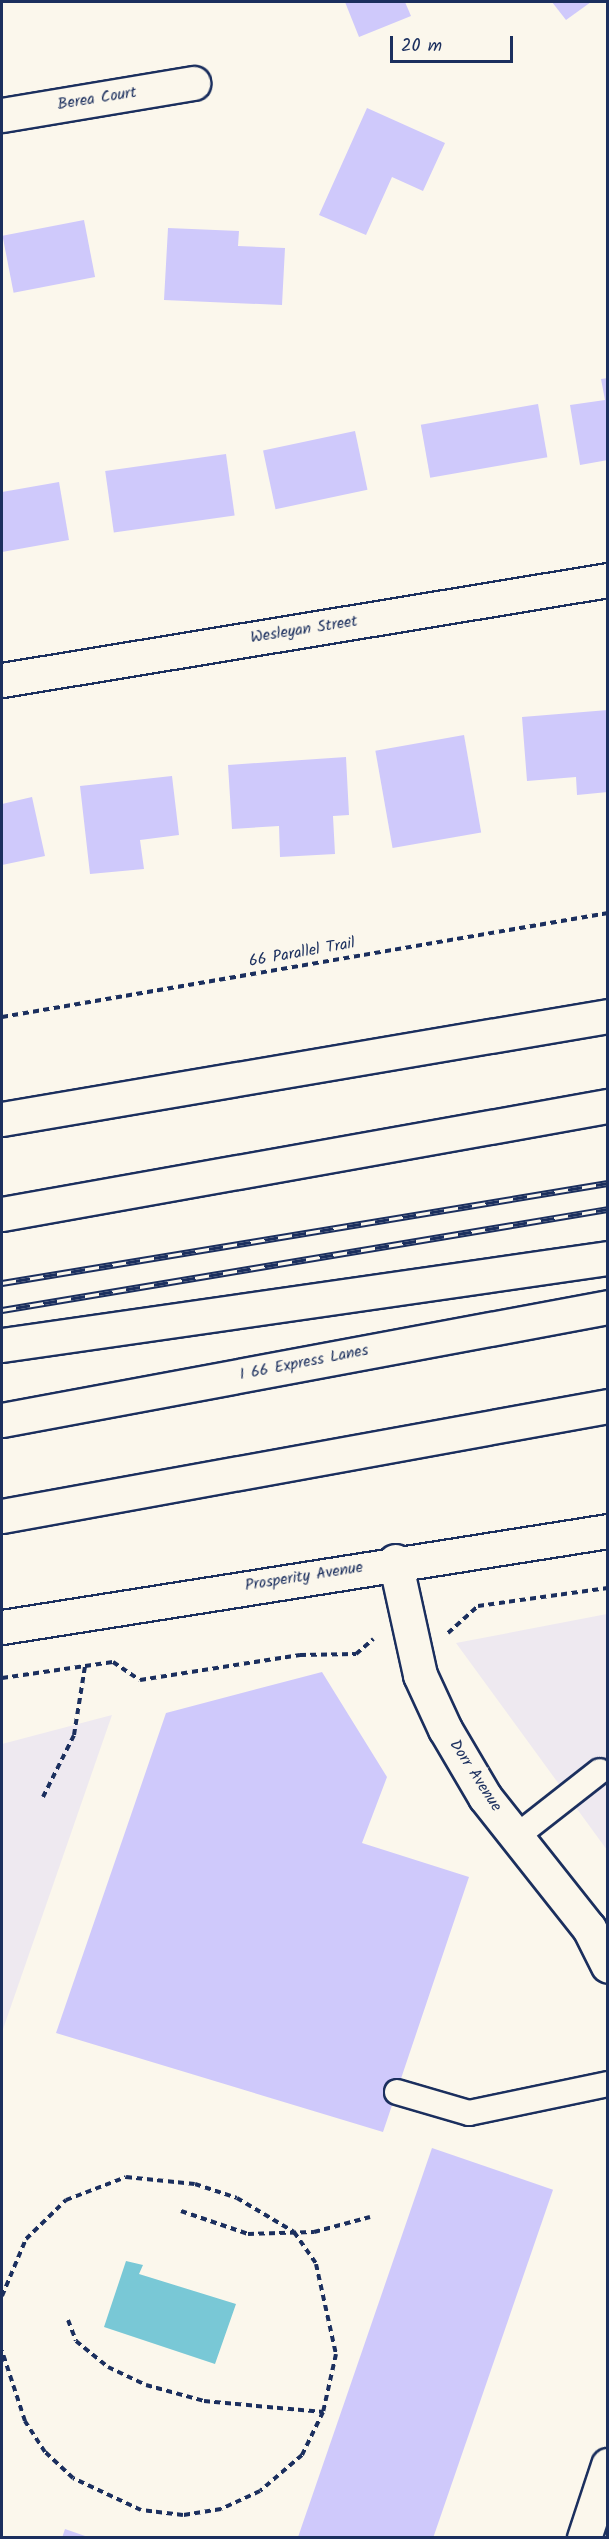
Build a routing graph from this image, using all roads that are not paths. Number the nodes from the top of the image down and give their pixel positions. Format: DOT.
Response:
graph roads {
  1 [pos="193,83"];
  2 [pos="2,115"];
  3 [pos="608,580"];
  4 [pos="2,680"];
  5 [pos="608,1016"];
  6 [pos="608,1106"];
  7 [pos="2,1119"];
  8 [pos="2,1214"];
  9 [pos="608,1258"];
  10 [pos="608,1307"];
  11 [pos="2,1345"];
  12 [pos="608,1406"];
  13 [pos="2,1420"];
  14 [pos="2,1516"];
  15 [pos="608,1531"];
  16 [pos="395,1561"];
  17 [pos="2,1627"];
  18 [pos="600,1771"];
  19 [pos="517,1836"];
  20 [pos="608,1966"];
  21 [pos="608,2084"];
  22 [pos="397,2092"];
  23 [pos="608,2465"];
  24 [pos="588,2536"];
  1 -- 2 [label="main road, Berea Court"];
  3 -- 4 [label="main road, Wesleyan Street"];
  5 -- 7 [label="main road"];
  6 -- 8 [label="main road"];
  9 -- 11 [label="main road"];
  10 -- 13 [label="main road, I 66 Express Lanes"];
  12 -- 14 [label="main road"];
  15 -- 16 [label="main road, Prosperity Avenue"];
  16 -- 17 [label="main road, Prosperity Avenue"];
  16 -- 19 [label="main road, Dorr Avenue"];
  18 -- 19 [label="lane"];
  19 -- 20 [label="main road, Dorr Avenue"];
  21 -- 22 [label="lane"];
  23 -- 24 [label="main road"];
}
